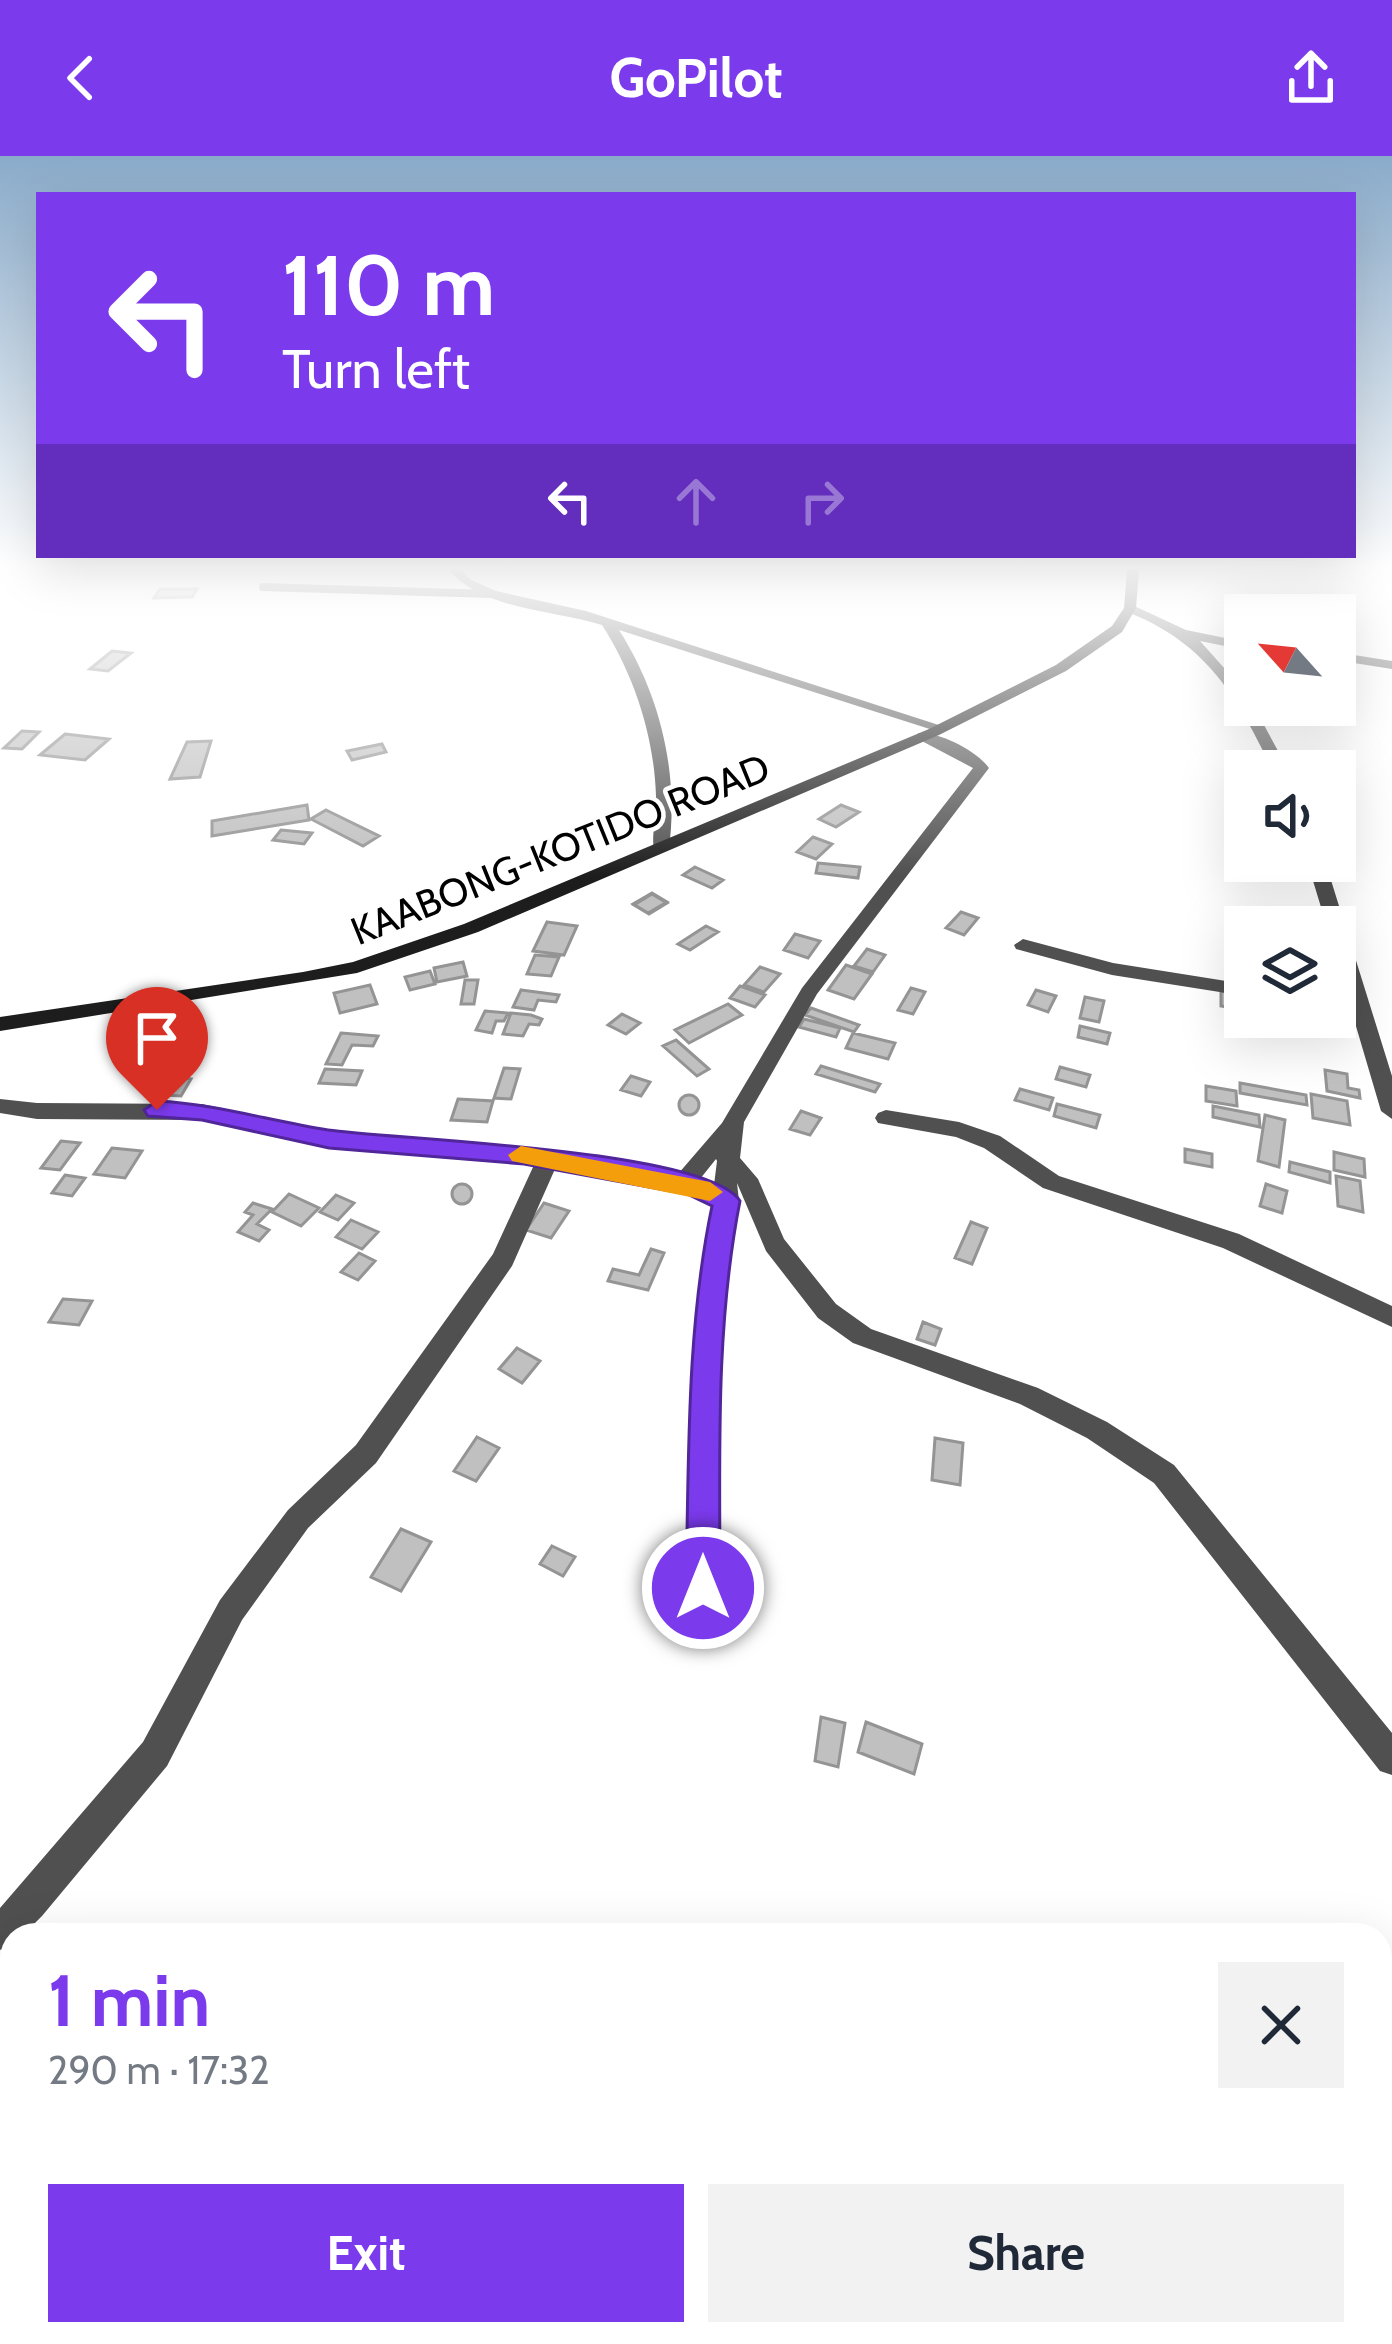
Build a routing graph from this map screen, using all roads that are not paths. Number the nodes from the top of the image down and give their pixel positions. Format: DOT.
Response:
graph roads {
  1 [pos="633,672"];
  2 [pos="752,672"];
  3 [pos="1046,672"];
  4 [pos="1215,672"];
  5 [pos="932,732"];
  6 [pos="1270,750"];
  7 [pos="660,848"];
  8 [pos="1323,882"];
  9 [pos="1023,945"];
  10 [pos="1224,987"];
  11 [pos="1356,1001"];
  12 [pos="1360,1001"];
  13 [pos="0,1024"];
  14 [pos="0,1106"];
  15 [pos="1392,1111"];
  16 [pos="886,1118"];
  17 [pos="733,1122"];
  18 [pos="727,1159"];
  19 [pos="548,1161"];
  20 [pos="684,1183"];
  21 [pos="727,1201"];
  22 [pos="1392,1317"];
  23 [pos="703,1588"];
  24 [pos="1392,1759"];
  25 [pos="10,1923"];
  1 -- 7 [label="street"];
  2 -- 5 [label="street"];
  3 -- 5 [label="main road, KAABONG-KOTIDO ROAD"];
  4 -- 6 [label="street"];
  5 -- 7 [label="main road, KAABONG-KOTIDO ROAD"];
  5 -- 17 [label="street"];
  7 -- 13 [label="main road, KAABONG-KOTIDO ROAD"];
  8 -- 12 [label="street"];
  9 -- 10 [label="street"];
  11 -- 12 [label="street"];
  12 -- 15 [label="street"];
  14 -- 19 [label="street"];
  16 -- 22 [label="street"];
  17 -- 18 [label="street"];
  17 -- 20 [label="street"];
  18 -- 21 [label="street"];
  18 -- 24 [label="street"];
  19 -- 20 [label="street"];
  19 -- 25 [label="street"];
  20 -- 21 [label="street"];
  21 -- 23 [label="street"];
}
